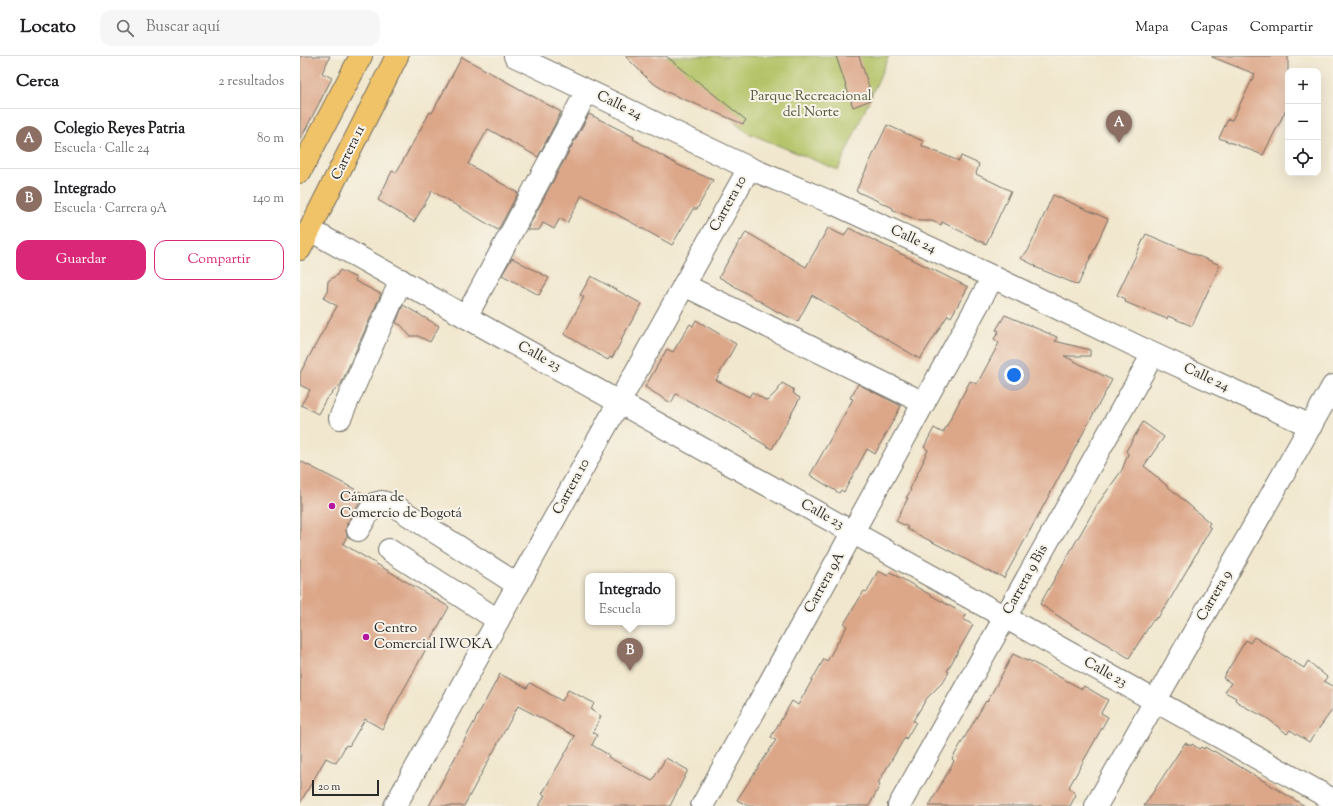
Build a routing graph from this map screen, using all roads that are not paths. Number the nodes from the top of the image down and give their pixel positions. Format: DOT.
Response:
graph roads {
  1 [pos="361,56"];
  2 [pos="397,56"];
  3 [pos="515,56"];
  4 [pos="587,91"];
  5 [pos="749,168"];
  6 [pos="300,172"];
  7 [pos="310,230"];
  8 [pos="300,249"];
  9 [pos="993,277"];
  10 [pos="401,280"];
  11 [pos="684,285"];
  12 [pos="466,317"];
  13 [pos="1153,354"];
  14 [pos="1333,386"];
  15 [pos="619,402"];
  16 [pos="924,403"];
  17 [pos="340,418"];
  18 [pos="1311,426"];
  19 [pos="358,530"];
  20 [pos="853,532"];
  21 [pos="389,550"];
  22 [pos="518,585"];
  23 [pos="1005,617"];
  24 [pos="498,620"];
  25 [pos="1156,701"];
  26 [pos="1333,800"];
  27 [pos="706,805"];
  28 [pos="395,806"];
  29 [pos="899,806"];
  30 [pos="1096,806"];
  1 -- 6 [label="main road"];
  2 -- 7 [label="main road, Carrera 11"];
  3 -- 4 [label="street, Calle 24"];
  4 -- 5 [label="street, Calle 24"];
  4 -- 12 [label="street"];
  5 -- 9 [label="street, Calle 24"];
  5 -- 11 [label="street, Carrera 10"];
  7 -- 8 [label="main road, Carrera 11"];
  7 -- 10 [label="street, Calle 23"];
  9 -- 13 [label="street, Calle 24"];
  9 -- 16 [label="street, Carrera 9A"];
  10 -- 12 [label="street, Calle 23"];
  10 -- 17 [label="street"];
  11 -- 15 [label="street, Carrera 10"];
  11 -- 16 [label="street"];
  12 -- 15 [label="street, Calle 23"];
  13 -- 18 [label="street, Calle 24"];
  13 -- 23 [label="street, Carrera 9 Bis"];
  14 -- 18 [label="street, Carrera 9"];
  15 -- 20 [label="street, Calle 23"];
  15 -- 22 [label="street, Carrera 10"];
  16 -- 20 [label="street, Carrera 9A"];
  18 -- 25 [label="street, Carrera 9"];
  19 -- 22 [label="street"];
  20 -- 23 [label="street, Calle 23"];
  20 -- 27 [label="street, Carrera 9A"];
  21 -- 24 [label="street"];
  22 -- 24 [label="street, Carrera 10"];
  23 -- 25 [label="street, Calle 23"];
  23 -- 29 [label="street, Carrera 9 Bis"];
  24 -- 28 [label="street, Carrera 10"];
  25 -- 26 [label="street, Calle 23"];
  25 -- 30 [label="street, Carrera 9"];
}
